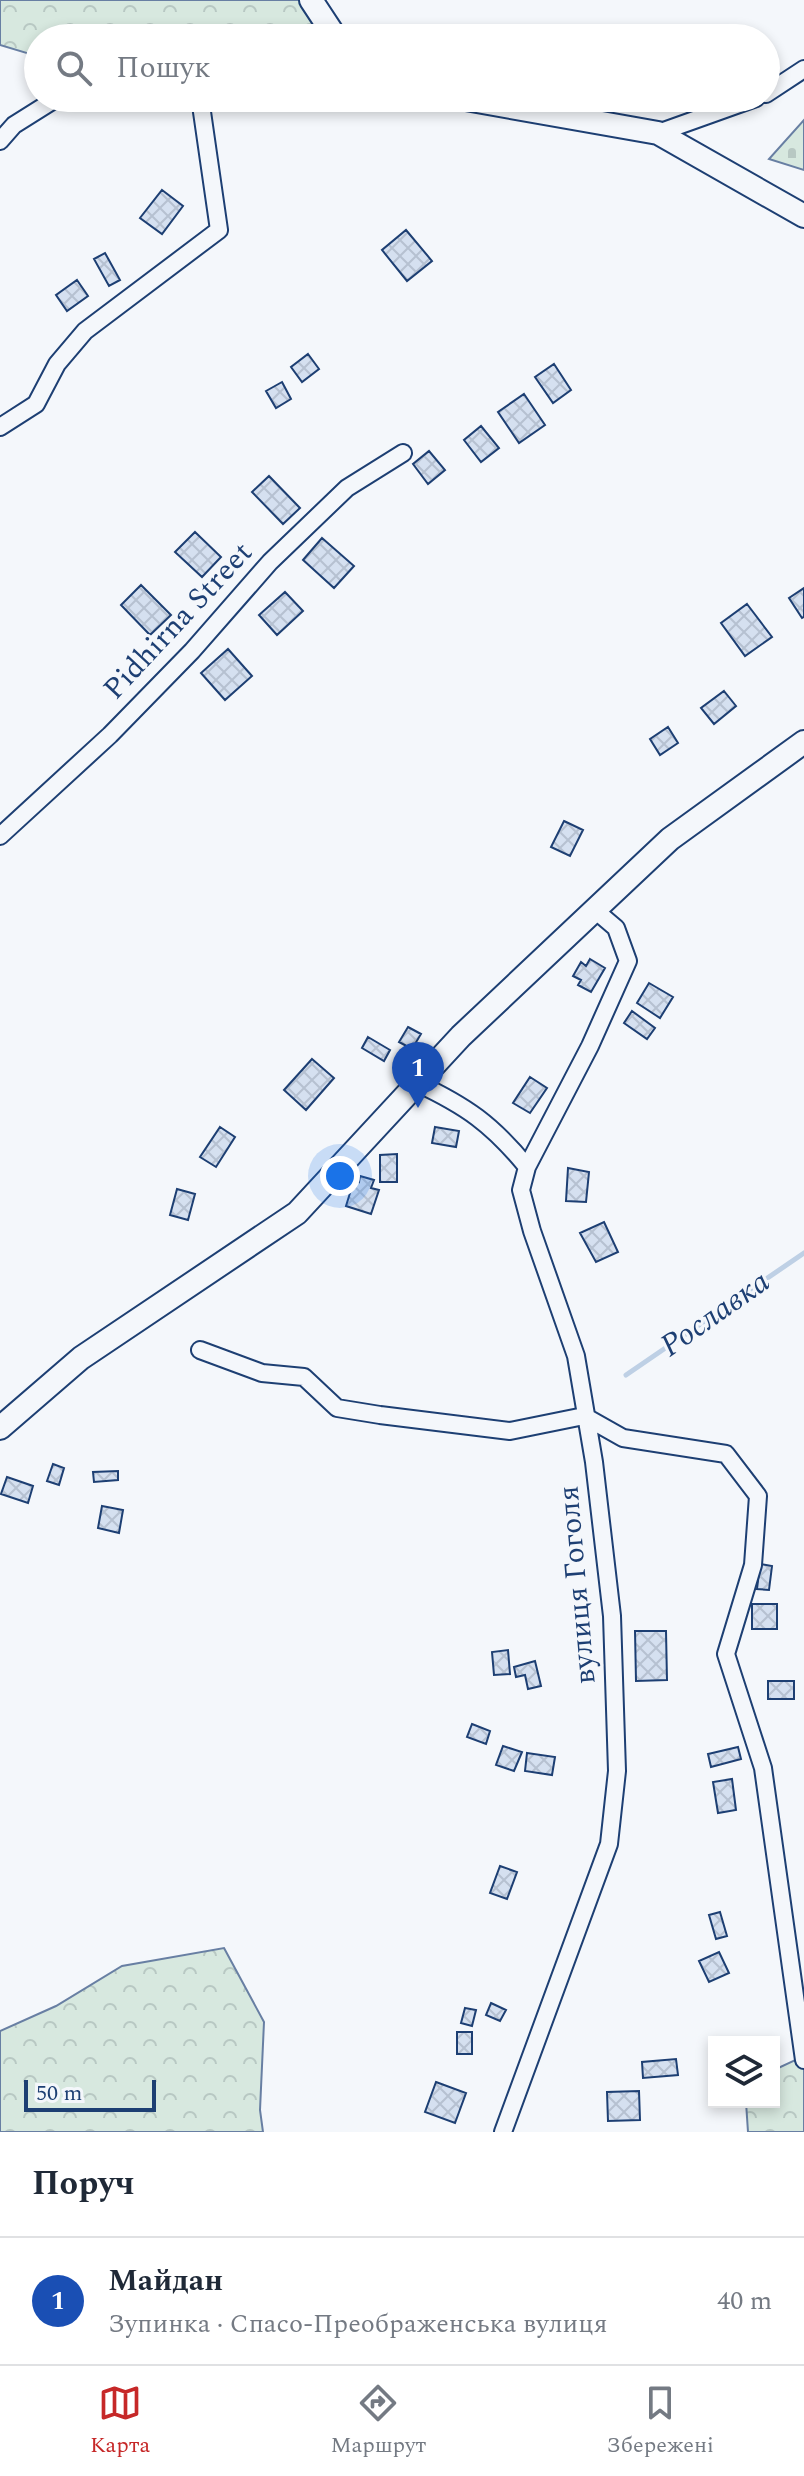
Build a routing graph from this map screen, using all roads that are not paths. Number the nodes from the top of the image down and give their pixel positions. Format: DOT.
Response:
graph roads {
  1 [pos="311,0"];
  2 [pos="327,24"];
  3 [pos="804,69"];
  4 [pos="780,85"];
  5 [pos="35,112"];
  6 [pos="202,112"];
  7 [pos="539,112"];
  8 [pos="717,112"];
  9 [pos="658,133"];
  10 [pos="0,141"];
  11 [pos="804,216"];
  12 [pos="0,427"];
  13 [pos="403,453"];
  14 [pos="804,742"];
  15 [pos="0,836"];
  16 [pos="596,911"];
  17 [pos="417,1083"];
  18 [pos="527,1167"];
  19 [pos="200,1350"];
  20 [pos="584,1416"];
  21 [pos="0,1428"];
  22 [pos="804,2060"];
  23 [pos="503,2132"];
  1 -- 2 [label="street"];
  3 -- 4 [label="street"];
  5 -- 10 [label="street"];
  6 -- 12 [label="street"];
  7 -- 9 [label="street"];
  8 -- 9 [label="street"];
  9 -- 11 [label="street"];
  13 -- 15 [label="street, Pidhirna Street"];
  14 -- 16 [label="street"];
  16 -- 17 [label="street"];
  16 -- 18 [label="street"];
  17 -- 18 [label="street"];
  17 -- 21 [label="street"];
  18 -- 20 [label="street, вулиця Гоголя"];
  19 -- 20 [label="street"];
  20 -- 22 [label="street"];
  20 -- 23 [label="street, вулиця Гоголя"];
}
